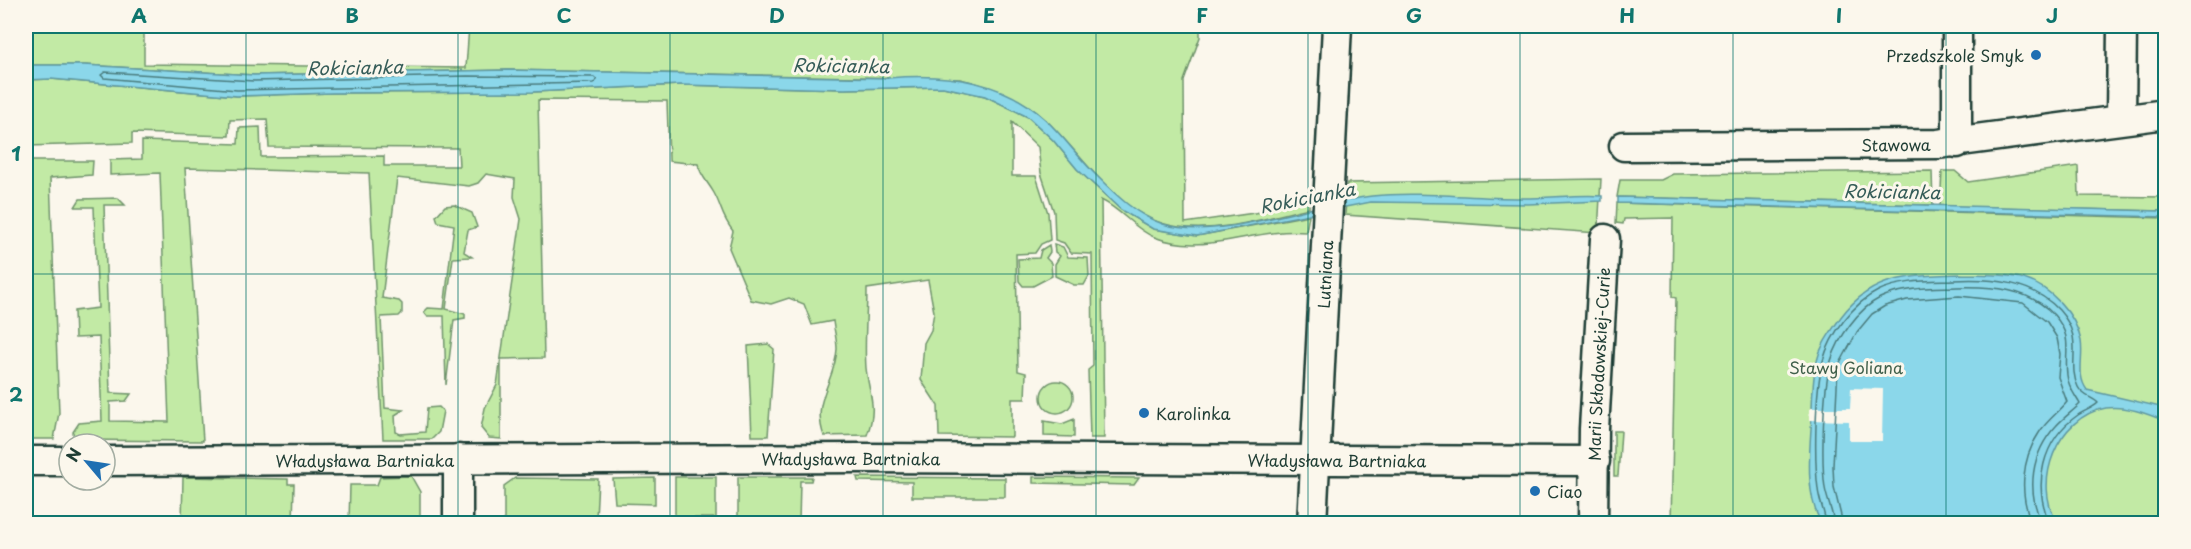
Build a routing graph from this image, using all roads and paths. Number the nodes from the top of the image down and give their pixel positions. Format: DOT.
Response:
graph roads {
  1 [pos="1337,26"];
  2 [pos="1957,26"];
  3 [pos="2122,26"];
  4 [pos="2166,114"];
  5 [pos="2121,119"];
  6 [pos="1957,143"];
  7 [pos="1624,146"];
  8 [pos="1605,239"];
  9 [pos="458,459"];
  10 [pos="1314,460"];
  11 [pos="26,461"];
  12 [pos="57,461"];
  13 [pos="117,461"];
  14 [pos="1595,461"];
  15 [pos="458,524"];
  16 [pos="1312,524"];
  17 [pos="1593,524"];
  1 -- 10 [label="street, Lutniana"];
  2 -- 6 [label="street"];
  3 -- 5 [label="street"];
  4 -- 5 [label="street, Stawowa"];
  5 -- 6 [label="street, Stawowa"];
  6 -- 7 [label="street, Stawowa"];
  8 -- 14 [label="street, Marii Skłodowskiej-Curie"];
  9 -- 10 [label="street, Władysława Bartniaka"];
  9 -- 13 [label="street, Władysława Bartniaka"];
  9 -- 15 [label="street"];
  10 -- 14 [label="street, Władysława Bartniaka"];
  10 -- 16 [label="street, Lutniana"];
  11 -- 12 [label="street"];
  14 -- 17 [label="street, Marii Skłodowskiej-Curie"];
}
